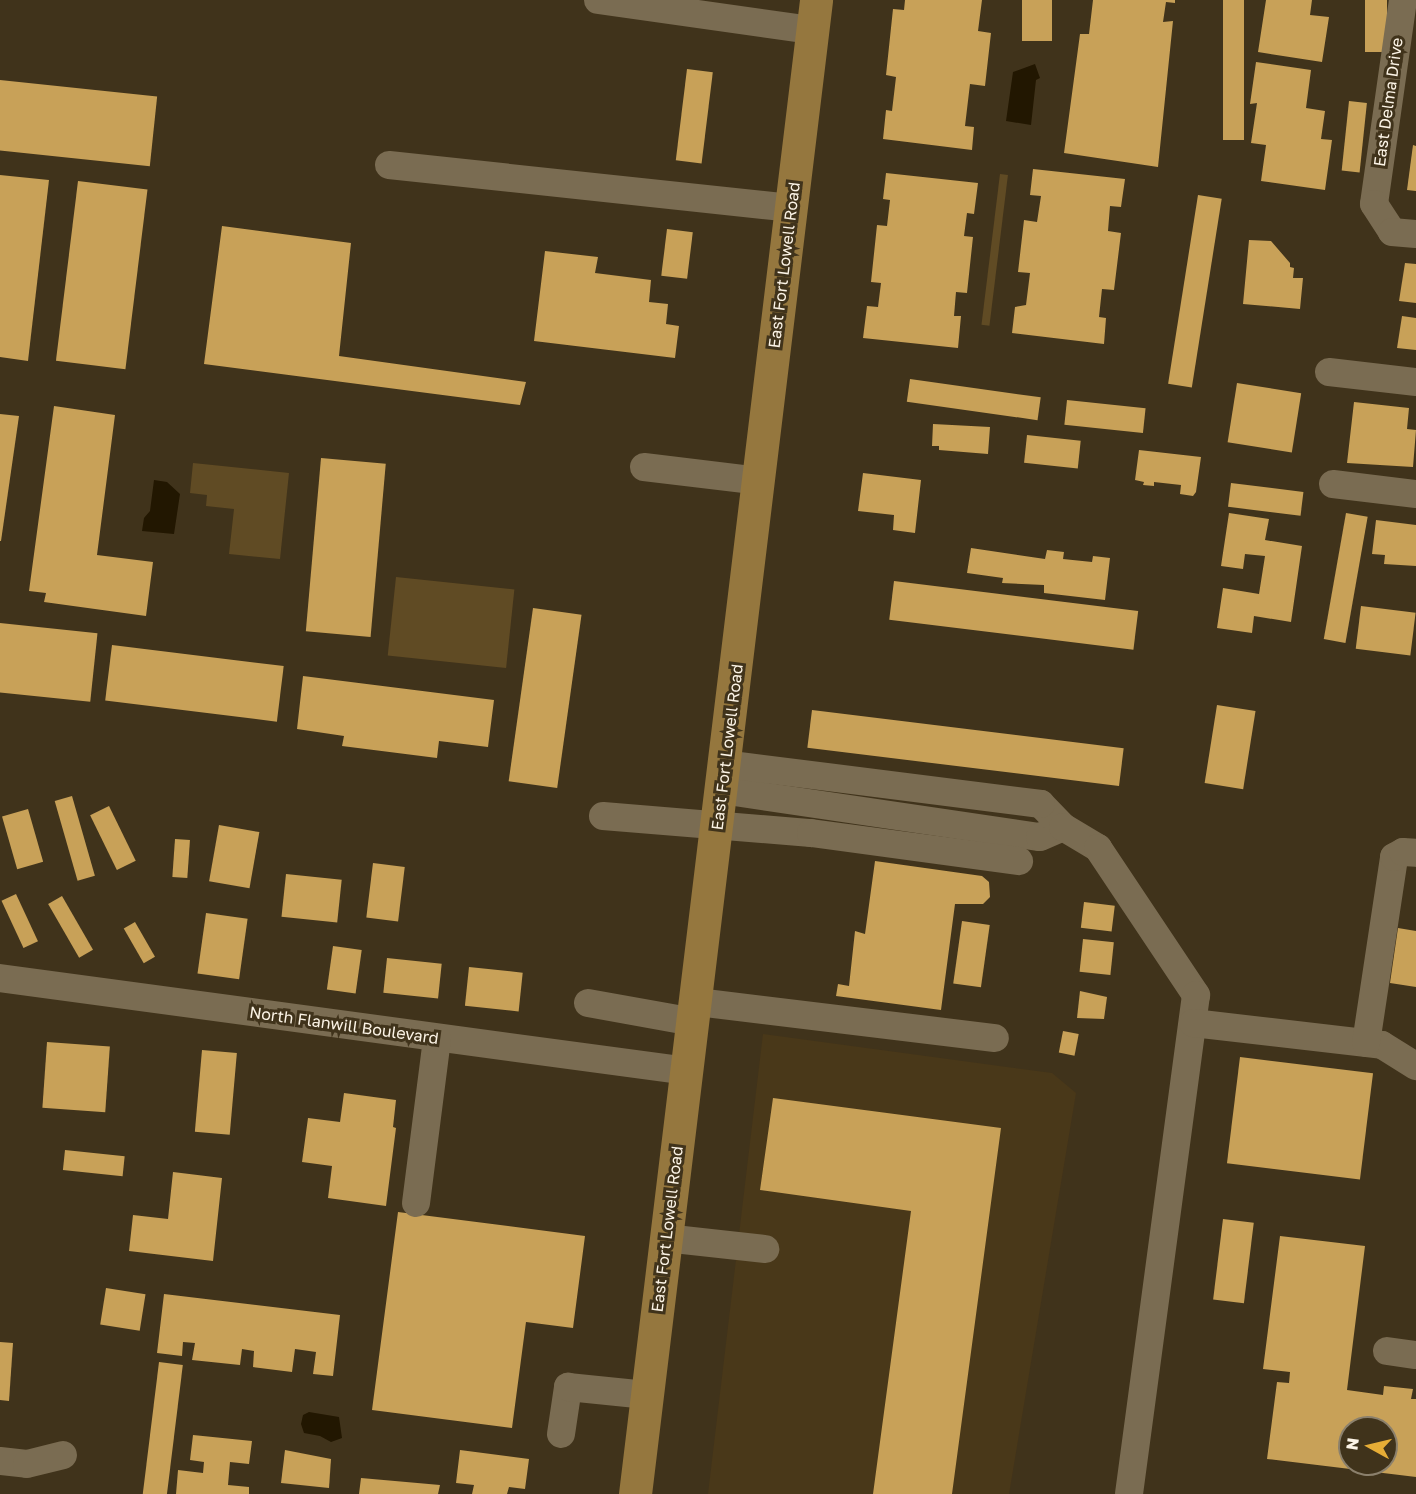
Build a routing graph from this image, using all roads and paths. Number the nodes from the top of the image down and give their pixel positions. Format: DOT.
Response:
graph roads {
  1 [pos="598,0"];
  2 [pos="1402,0"];
  3 [pos="686,5"];
  4 [pos="814,15"];
  5 [pos="389,165"];
  6 [pos="791,208"];
  7 [pos="1416,234"];
  8 [pos="1329,372"];
  9 [pos="1416,382"];
  10 [pos="644,467"];
  11 [pos="759,482"];
  12 [pos="1332,484"];
  13 [pos="1416,494"];
  14 [pos="723,777"];
  15 [pos="603,816"];
  16 [pos="717,827"];
  17 [pos="1416,854"];
  18 [pos="1019,861"];
  19 [pos="0,978"];
  20 [pos="588,1003"];
  21 [pos="695,1012"];
  22 [pos="1193,1023"];
  23 [pos="437,1038"];
  24 [pos="995,1038"];
  25 [pos="1366,1043"];
  26 [pos="1416,1066"];
  27 [pos="687,1071"];
  28 [pos="416,1203"];
  29 [pos="665,1238"];
  30 [pos="765,1249"];
  31 [pos="1388,1351"];
  32 [pos="1416,1355"];
  33 [pos="647,1395"];
  34 [pos="561,1434"];
  35 [pos="63,1455"];
  36 [pos="0,1461"];
  37 [pos="635,1494"];
  38 [pos="1129,1494"];
  1 -- 3 [label="street"];
  2 -- 7 [label="street, East Delma Drive"];
  3 -- 4 [label="street"];
  4 -- 6 [label="main road, East Fort Lowell Road"];
  5 -- 6 [label="street"];
  6 -- 11 [label="main road, East Fort Lowell Road"];
  8 -- 9 [label="street"];
  10 -- 11 [label="street"];
  11 -- 14 [label="main road, East Fort Lowell Road"];
  12 -- 13 [label="street"];
  14 -- 16 [label="main road, East Fort Lowell Road"];
  14 -- 22 [label="street"];
  15 -- 16 [label="street"];
  16 -- 18 [label="street"];
  16 -- 21 [label="main road, East Fort Lowell Road"];
  17 -- 25 [label="street"];
  19 -- 23 [label="street, North Flanwill Boulevard"];
  20 -- 21 [label="street"];
  21 -- 24 [label="street"];
  21 -- 27 [label="main road, East Fort Lowell Road"];
  22 -- 25 [label="street"];
  22 -- 38 [label="street"];
  23 -- 27 [label="street, North Flanwill Boulevard"];
  23 -- 28 [label="street"];
  25 -- 26 [label="street"];
  27 -- 29 [label="main road, East Fort Lowell Road"];
  29 -- 30 [label="street"];
  29 -- 33 [label="main road, East Fort Lowell Road"];
  31 -- 32 [label="street"];
  33 -- 34 [label="street"];
  33 -- 37 [label="main road, East Fort Lowell Road"];
  35 -- 36 [label="street"];
}
